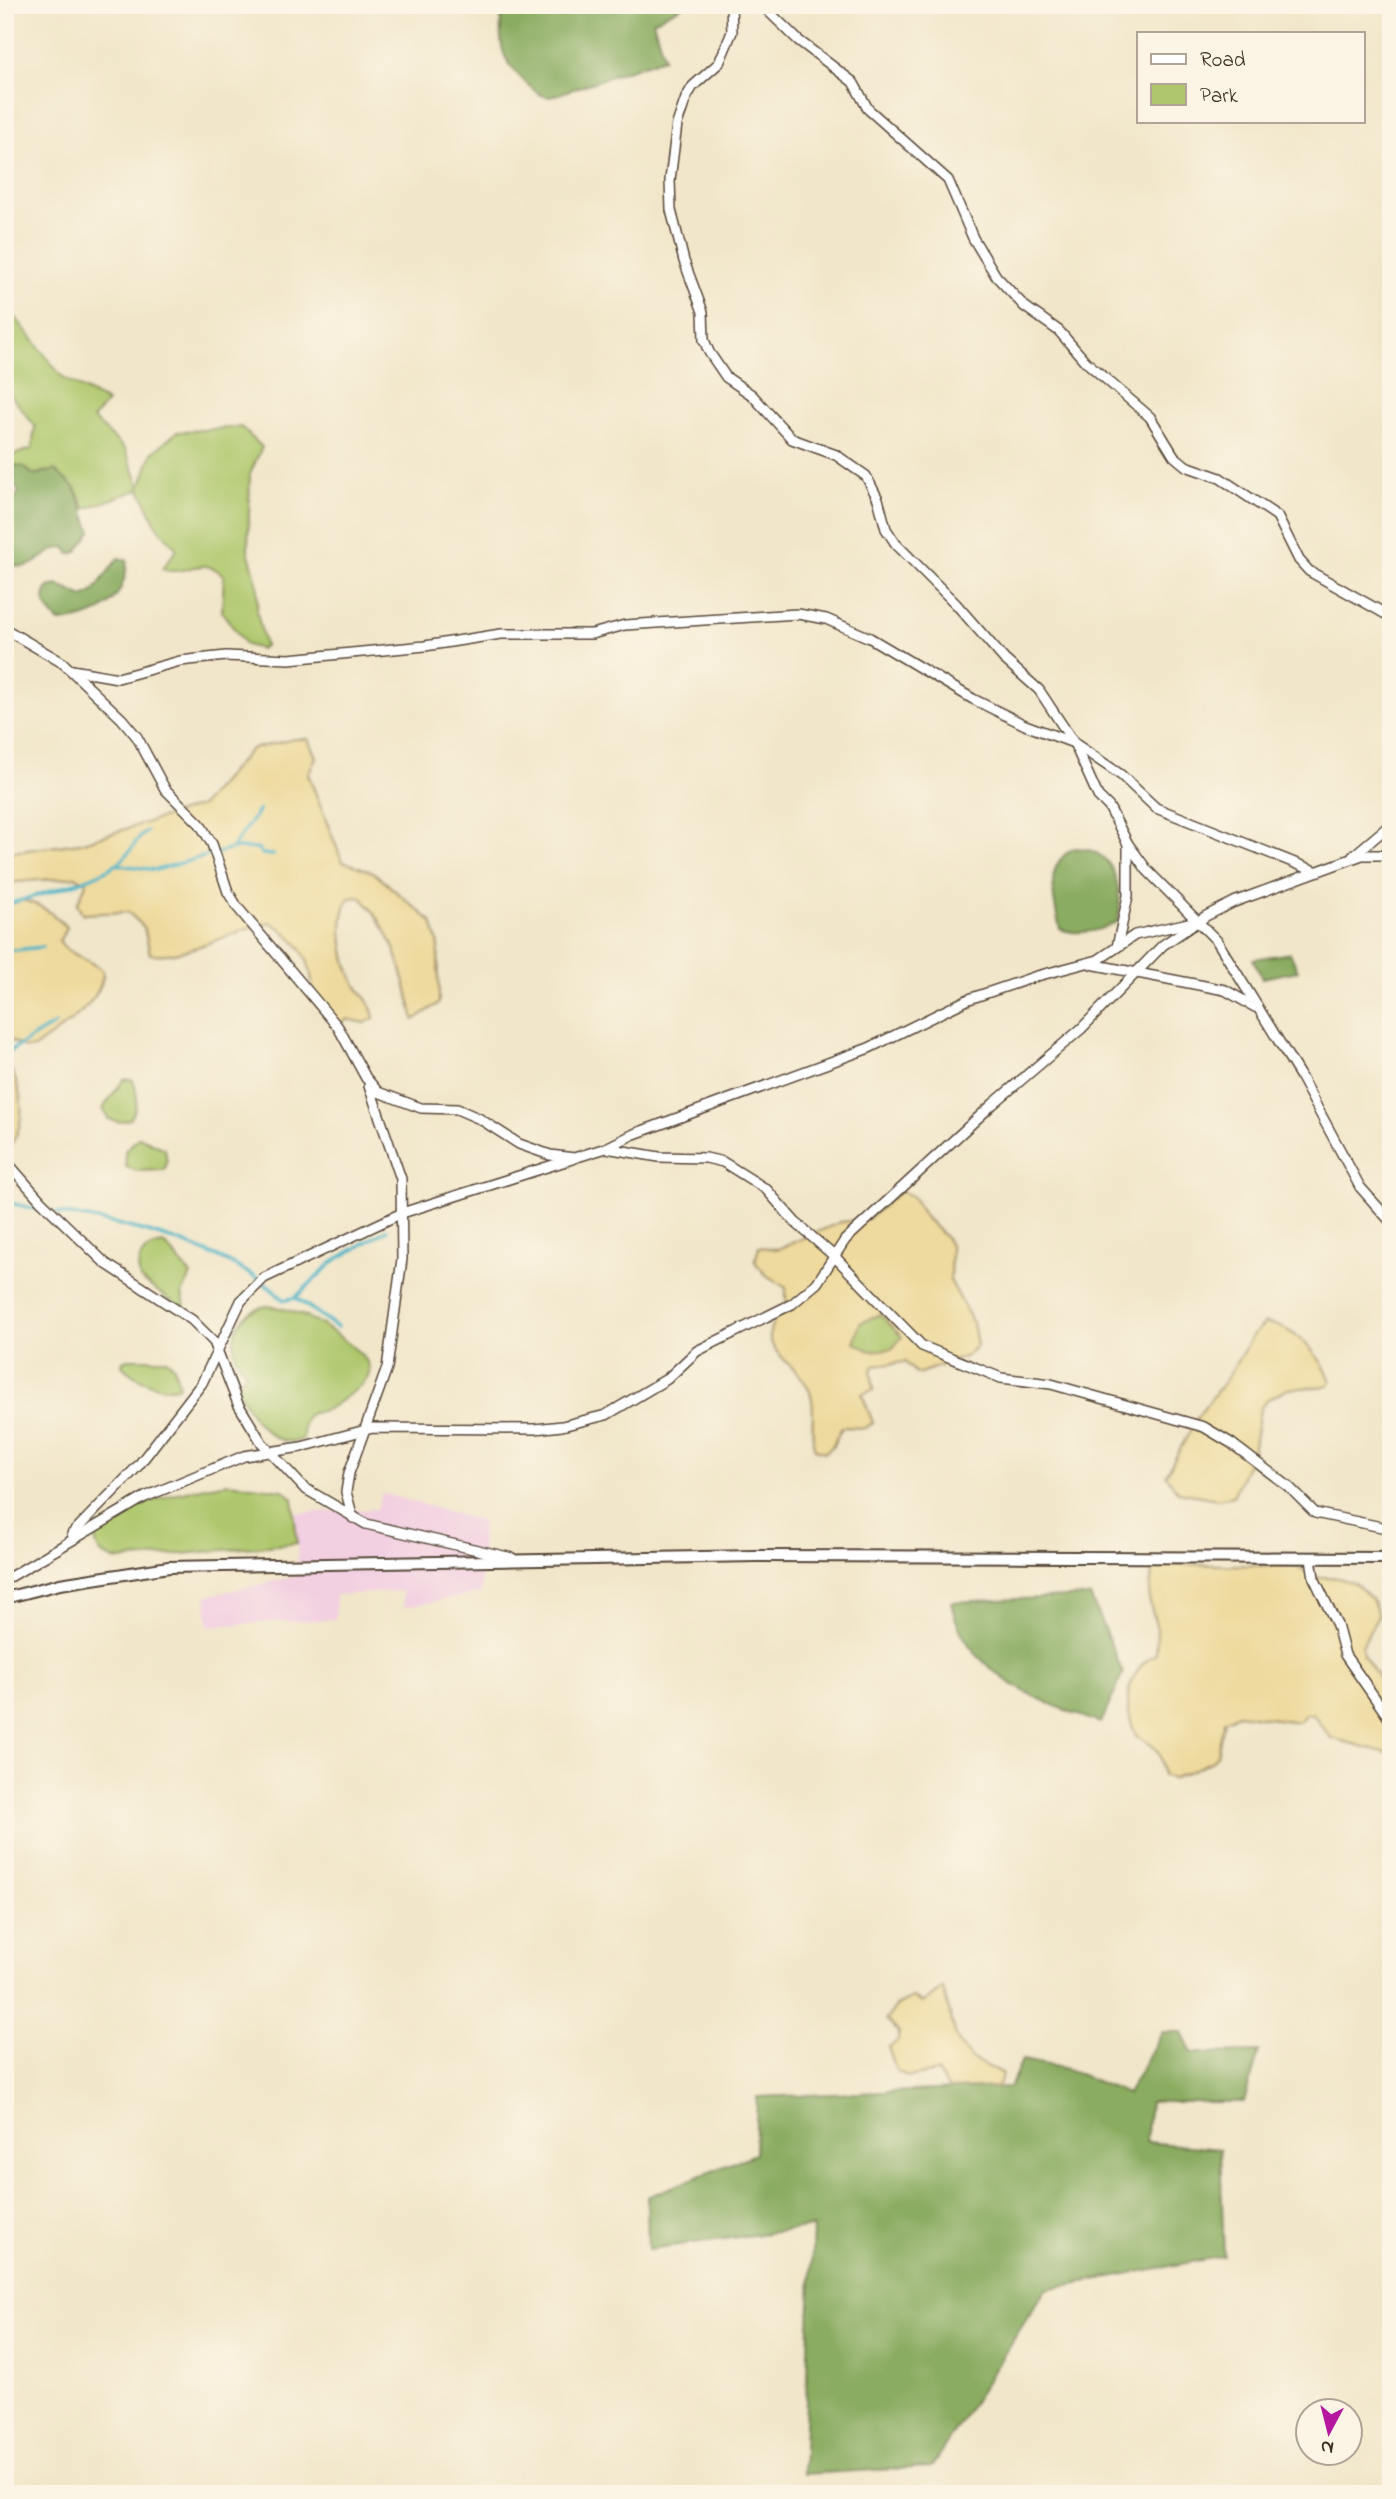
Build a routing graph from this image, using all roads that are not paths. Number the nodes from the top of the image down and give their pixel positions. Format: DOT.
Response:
graph roads {
  1 [pos="731,5"];
  2 [pos="762,5"];
  3 [pos="1391,617"];
  4 [pos="5,629"];
  5 [pos="69,669"];
  6 [pos="1074,743"];
  7 [pos="1391,824"];
  8 [pos="1128,844"];
  9 [pos="1391,855"];
  10 [pos="1349,860"];
  11 [pos="1317,872"];
  12 [pos="1199,920"];
  13 [pos="1117,947"];
  14 [pos="1089,963"];
  15 [pos="1139,972"];
  16 [pos="1259,1010"];
  17 [pos="366,1078"];
  18 [pos="606,1149"];
  19 [pos="574,1158"];
  20 [pos="5,1160"];
  21 [pos="402,1213"];
  22 [pos="1391,1222"];
  23 [pos="834,1256"];
  24 [pos="218,1349"];
  25 [pos="365,1430"];
  26 [pos="268,1449"];
  27 [pos="353,1518"];
  28 [pos="1391,1530"];
  29 [pos="56,1548"];
  30 [pos="1311,1558"];
  31 [pos="1391,1558"];
  32 [pos="523,1560"];
  33 [pos="5,1580"];
  34 [pos="5,1598"];
  35 [pos="1391,1721"];
  1 -- 6 [label="street"];
  2 -- 3 [label="street"];
  4 -- 5 [label="street"];
  5 -- 6 [label="street"];
  5 -- 17 [label="street"];
  6 -- 8 [label="street"];
  6 -- 11 [label="street"];
  7 -- 10 [label="street"];
  8 -- 12 [label="street"];
  8 -- 13 [label="street"];
  9 -- 10 [label="street"];
  10 -- 11 [label="street"];
  11 -- 12 [label="street"];
  12 -- 13 [label="street"];
  12 -- 15 [label="street"];
  12 -- 16 [label="street"];
  13 -- 14 [label="street"];
  14 -- 15 [label="street"];
  14 -- 18 [label="street"];
  15 -- 16 [label="street"];
  15 -- 23 [label="street"];
  16 -- 22 [label="street"];
  17 -- 19 [label="street"];
  17 -- 21 [label="street"];
  18 -- 19 [label="street"];
  18 -- 23 [label="street"];
  19 -- 21 [label="street"];
  20 -- 24 [label="street"];
  21 -- 24 [label="street"];
  21 -- 25 [label="street"];
  23 -- 25 [label="street"];
  23 -- 28 [label="street"];
  24 -- 26 [label="street"];
  24 -- 29 [label="street"];
  25 -- 26 [label="street"];
  25 -- 27 [label="street"];
  26 -- 27 [label="street"];
  26 -- 29 [label="street"];
  27 -- 32 [label="street"];
  29 -- 33 [label="street"];
  30 -- 31 [label="street"];
  30 -- 32 [label="street"];
  30 -- 35 [label="street"];
  32 -- 34 [label="street"];
}
